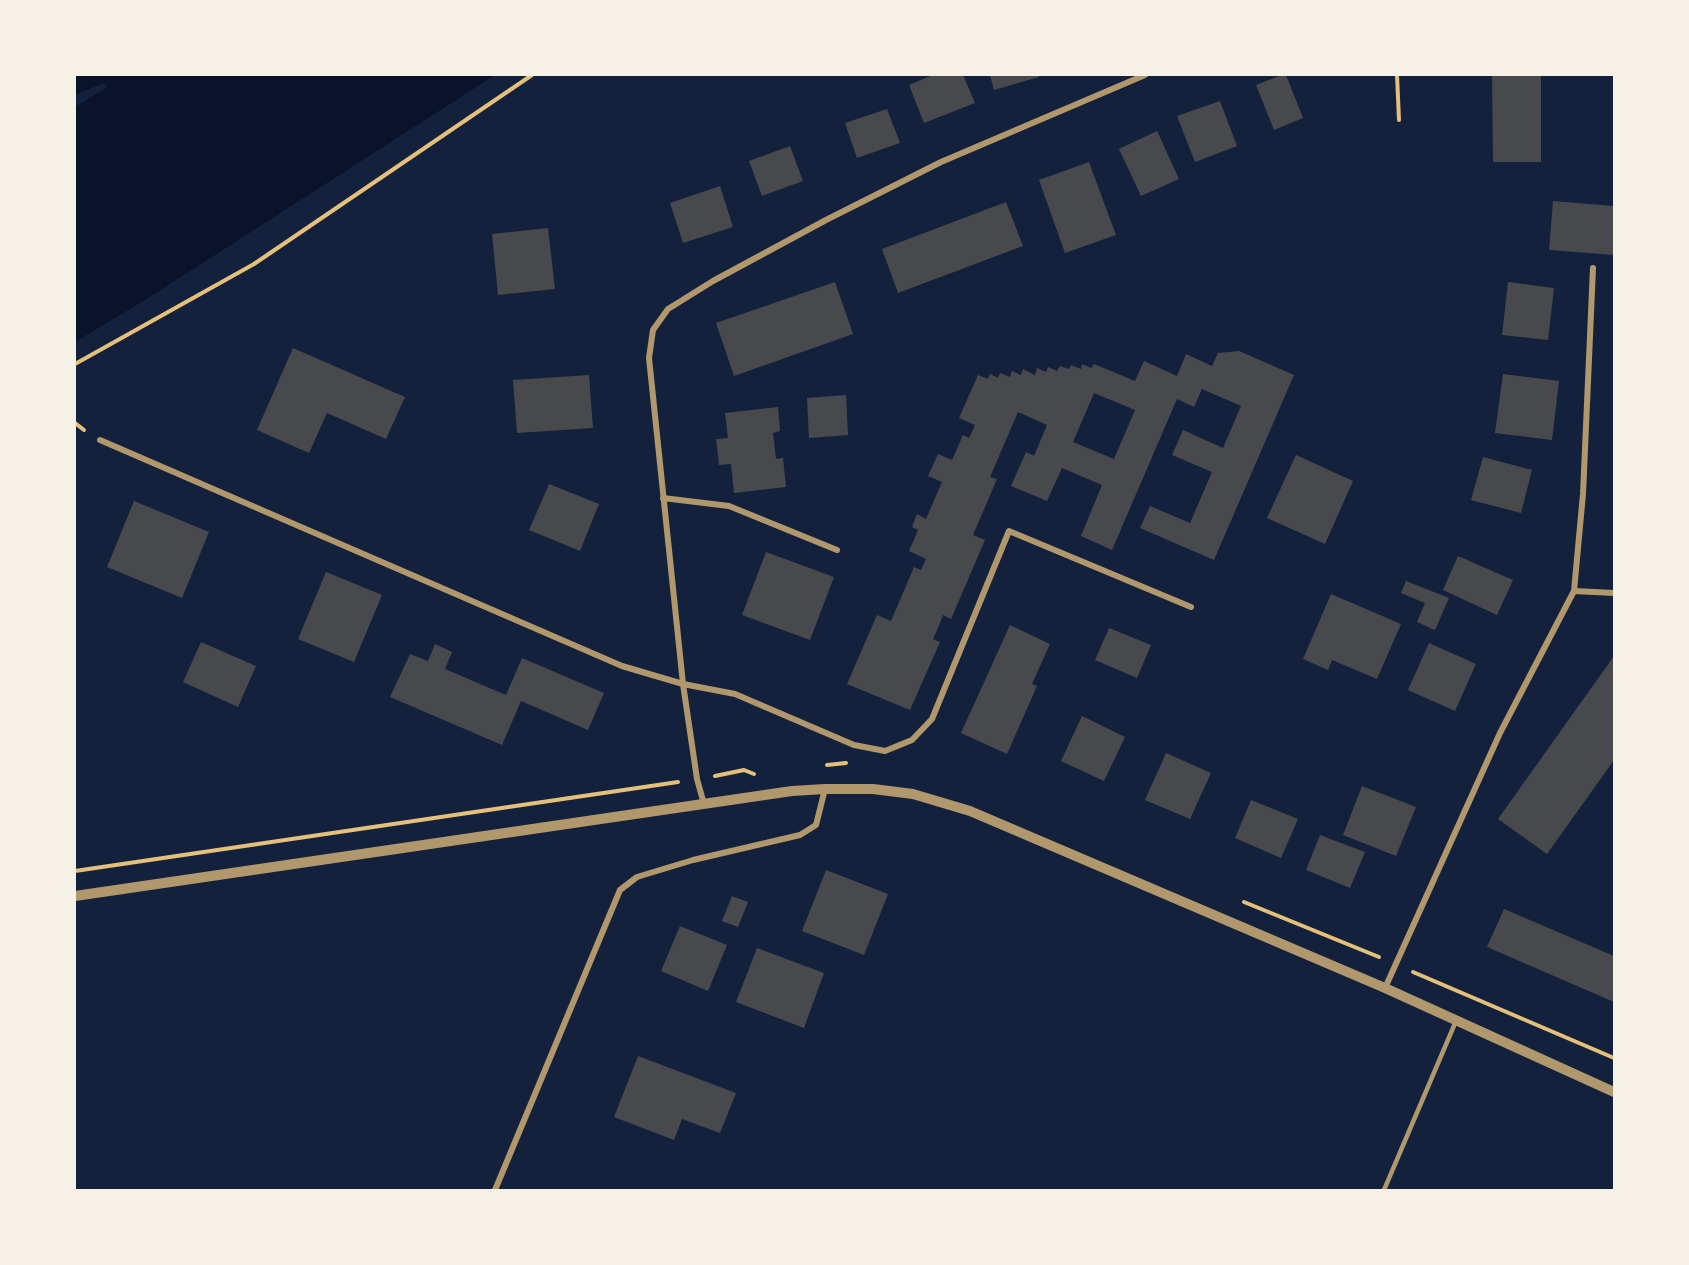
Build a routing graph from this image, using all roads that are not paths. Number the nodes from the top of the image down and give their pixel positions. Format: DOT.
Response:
graph roads {
  1 [pos="1145,75"];
  2 [pos="1593,268"];
  3 [pos="100,440"];
  4 [pos="663,498"];
  5 [pos="837,550"];
  6 [pos="1574,591"];
  7 [pos="1614,593"];
  8 [pos="1191,607"];
  9 [pos="682,684"];
  10 [pos="825,789"];
  11 [pos="704,804"];
  12 [pos="75,896"];
  13 [pos="1385,988"];
  14 [pos="1456,1021"];
  15 [pos="1614,1092"];
  16 [pos="495,1190"];
  17 [pos="1384,1190"];
  1 -- 4 [label="street"];
  2 -- 6 [label="street"];
  3 -- 9 [label="street"];
  4 -- 5 [label="street"];
  4 -- 9 [label="street"];
  6 -- 7 [label="street"];
  6 -- 13 [label="street"];
  8 -- 9 [label="street"];
  9 -- 11 [label="street"];
  10 -- 11 [label="street"];
  10 -- 13 [label="street"];
  10 -- 16 [label="street"];
  11 -- 12 [label="street"];
  13 -- 14 [label="street"];
  14 -- 15 [label="street"];
  14 -- 17 [label="lane"];
}
